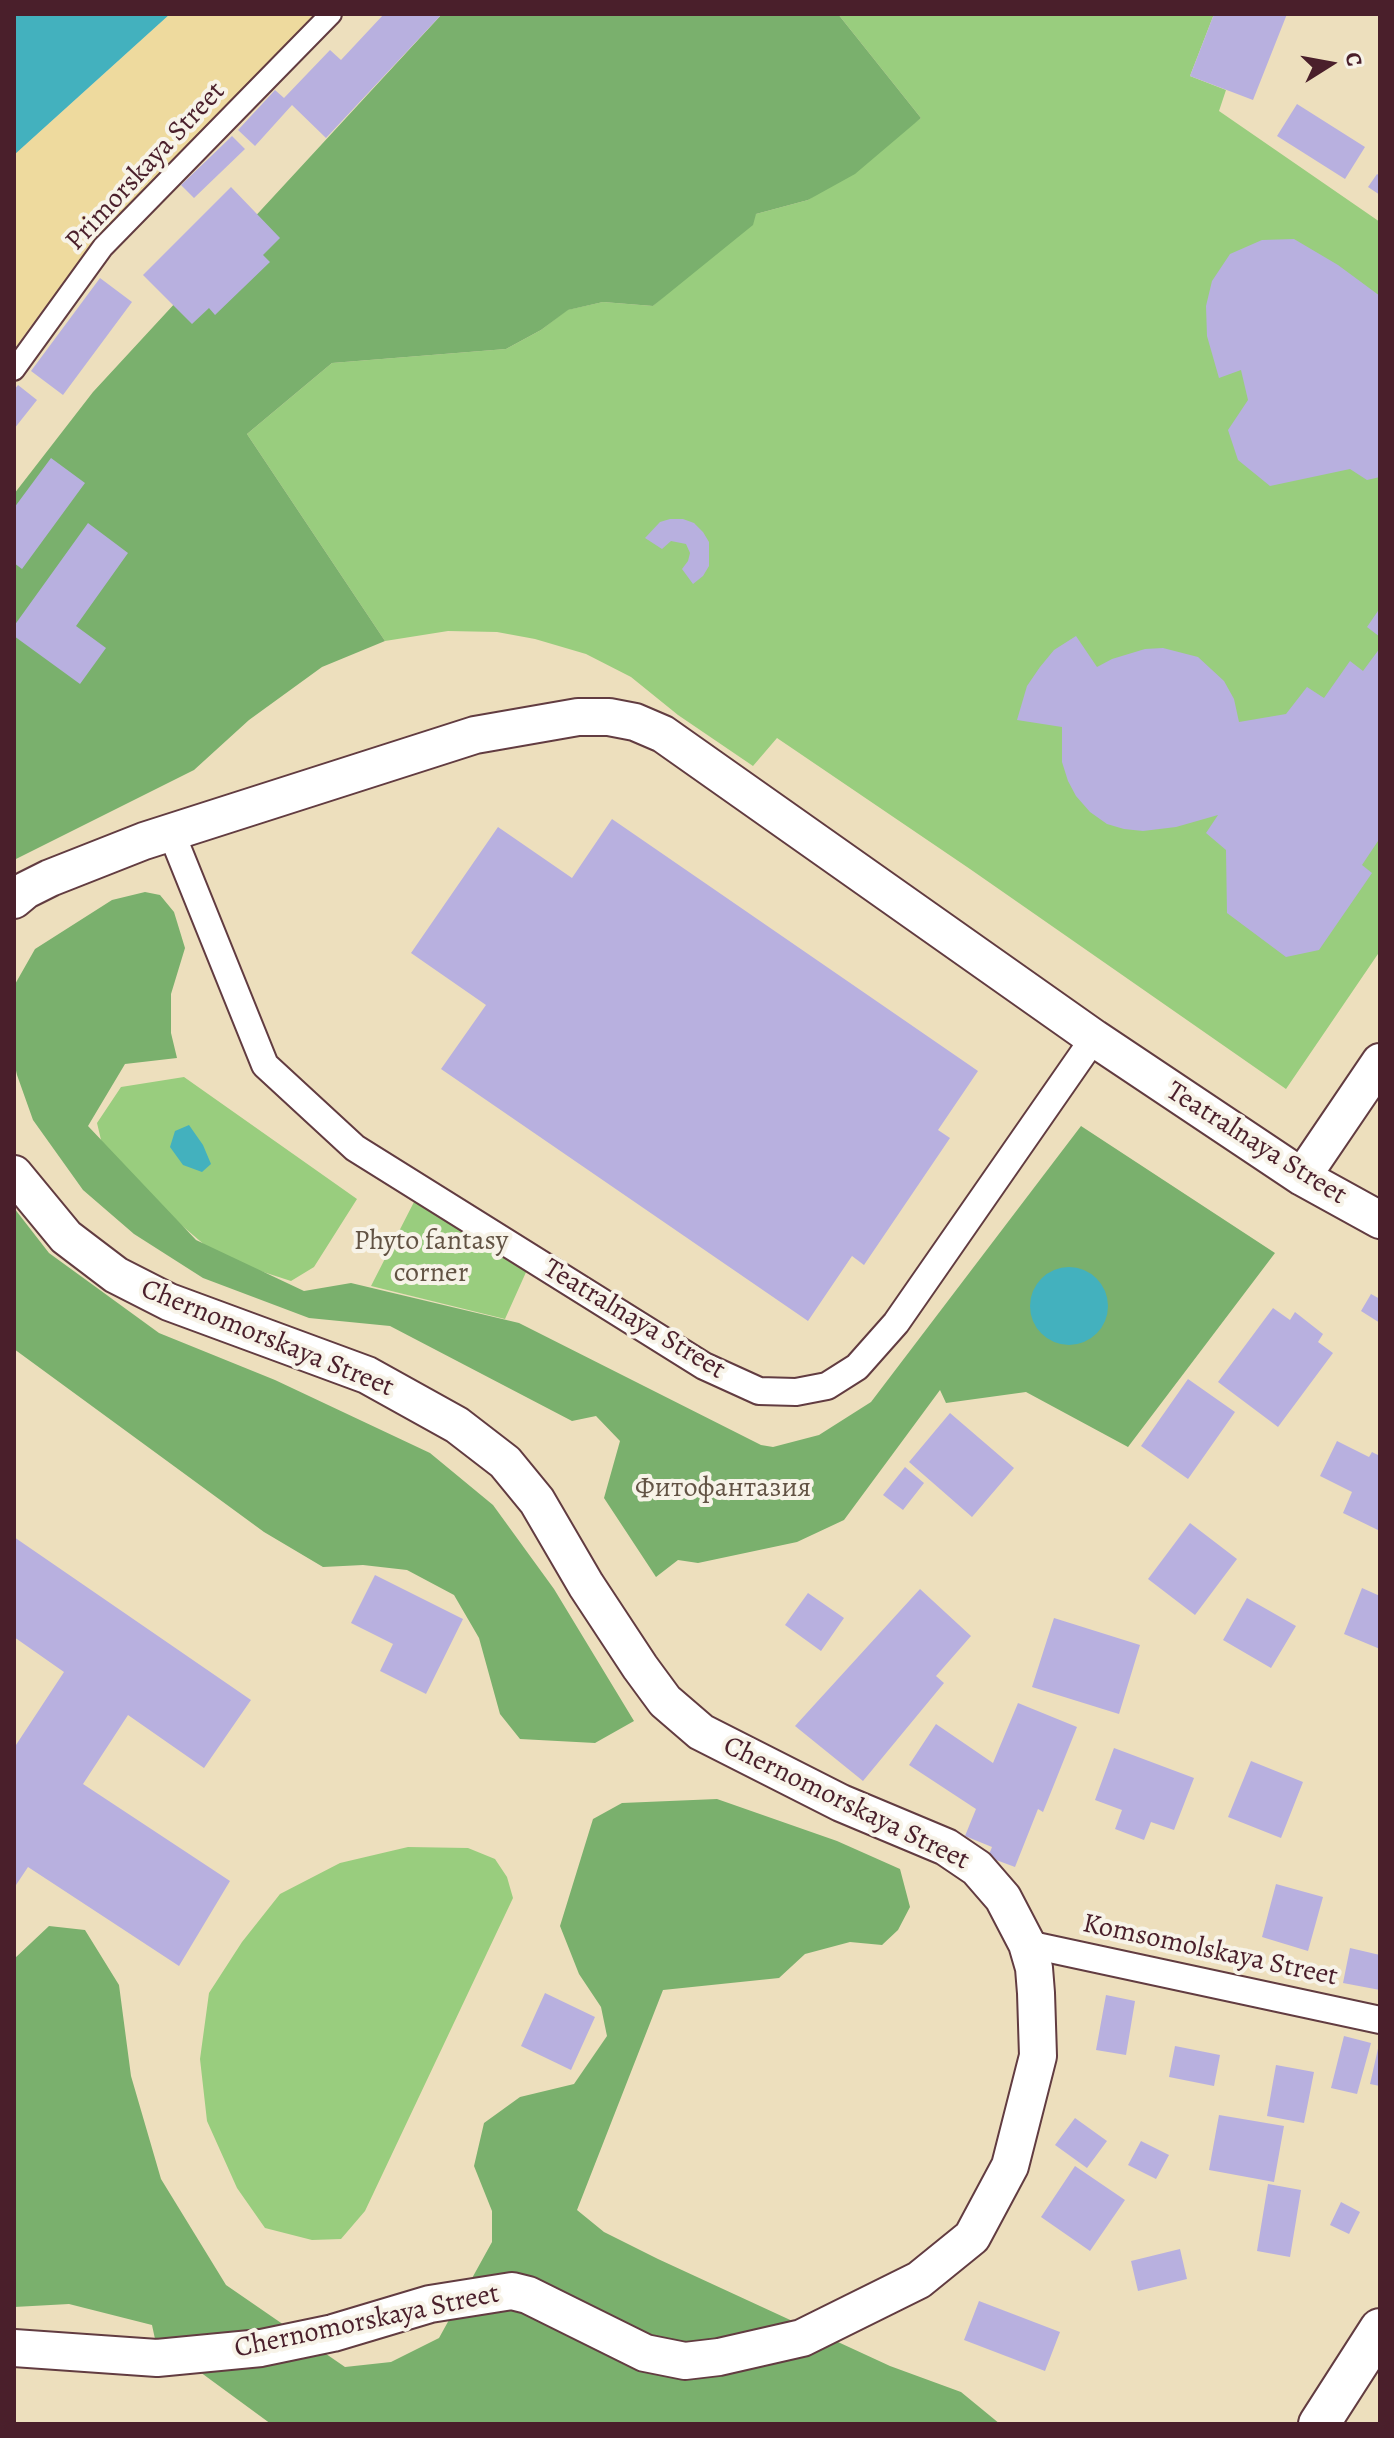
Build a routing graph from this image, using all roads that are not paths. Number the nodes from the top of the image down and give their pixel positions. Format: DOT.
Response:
graph roads {
  1 [pos="331,14"];
  2 [pos="14,370"];
  3 [pos="158,836"];
  4 [pos="14,900"];
  5 [pos="1094,1038"];
  6 [pos="1380,1062"];
  7 [pos="14,1174"];
  8 [pos="1302,1177"];
  9 [pos="1380,1220"];
  10 [pos="1027,1944"];
  11 [pos="1380,2020"];
  12 [pos="1380,2329"];
  13 [pos="14,2348"];
  14 [pos="1319,2424"];
  1 -- 2 [label="street, Primorskaya Street"];
  3 -- 4 [label="main road"];
  3 -- 5 [label="main road, Teatralnaya Street"];
  3 -- 5 [label="street, Teatralnaya Street"];
  5 -- 8 [label="main road, Teatralnaya Street"];
  6 -- 8 [label="main road"];
  7 -- 10 [label="main road, Chernomorskaya Street"];
  8 -- 9 [label="main road, Teatralnaya Street"];
  10 -- 11 [label="street, Komsomolskaya Street"];
  10 -- 13 [label="main road, Chernomorskaya Street"];
  12 -- 14 [label="main road"];
}
